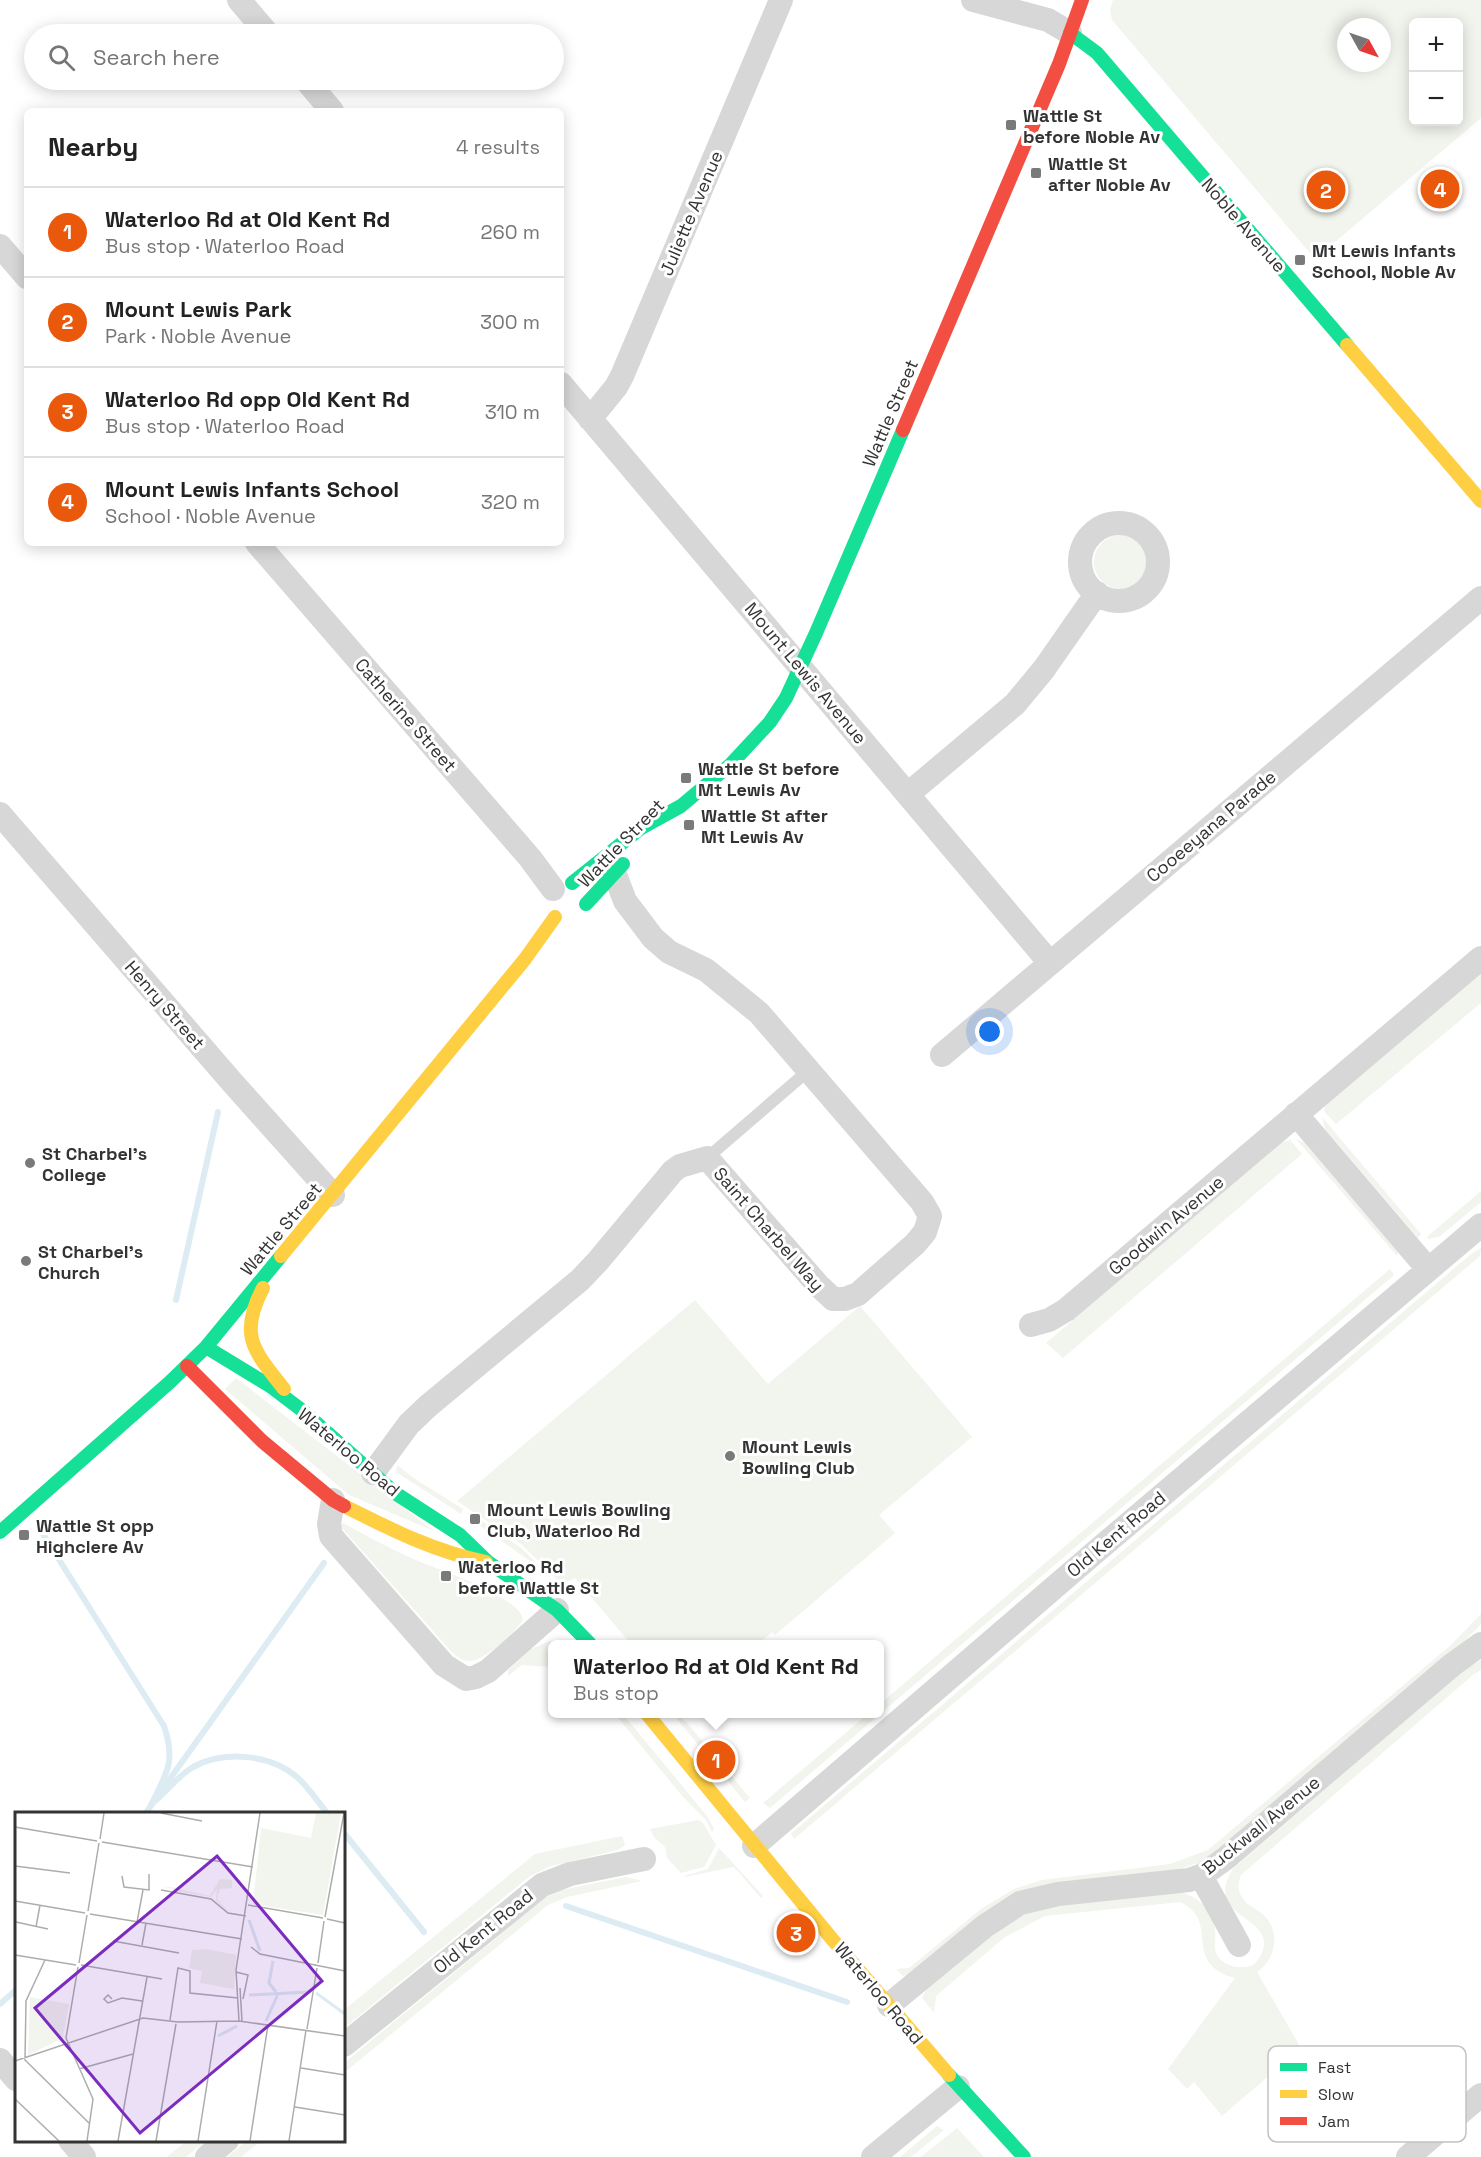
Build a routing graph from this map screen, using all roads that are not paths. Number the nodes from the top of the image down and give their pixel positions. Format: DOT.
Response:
graph roads {
  1 [pos="239,0"];
  2 [pos="781,0"];
  3 [pos="973,0"];
  4 [pos="1082,0"];
  5 [pos="259,24"];
  6 [pos="1070,33"];
  7 [pos="314,90"];
  8 [pos="329,108"];
  9 [pos="0,246"];
  10 [pos="24,274"];
  11 [pos="564,388"];
  12 [pos="590,419"];
  13 [pos="1481,501"];
  14 [pos="260,546"];
  15 [pos="1097,593"];
  16 [pos="1481,598"];
  17 [pos="800,667"];
  18 [pos="908,794"];
  19 [pos="681,806"];
  20 [pos="0,814"];
  21 [pos="659,834"];
  22 [pos="623,864"];
  23 [pos="564,905"];
  24 [pos="1481,958"];
  25 [pos="1050,963"];
  26 [pos="942,1055"];
  27 [pos="808,1070"];
  28 [pos="1296,1114"];
  29 [pos="707,1158"];
  30 [pos="333,1195"];
  31 [pos="1481,1224"];
  32 [pos="274,1265"];
  33 [pos="1428,1269"];
  34 [pos="1031,1325"];
  35 [pos="206,1347"];
  36 [pos="187,1366"];
  37 [pos="303,1411"];
  38 [pos="373,1473"];
  39 [pos="333,1500"];
  40 [pos="2,1527"];
  41 [pos="488,1562"];
  42 [pos="557,1610"];
  43 [pos="586,1640"];
  44 [pos="1481,1644"];
  45 [pos="651,1718"];
  46 [pos="754,1846"];
  47 [pos="644,1859"];
  48 [pos="1201,1876"];
  49 [pos="1239,1945"];
  50 [pos="889,2006"];
  51 [pos="345,2044"];
  52 [pos="0,2060"];
  53 [pos="15,2078"];
  54 [pos="958,2087"];
  55 [pos="1481,2095"];
  56 [pos="1466,2108"];
  57 [pos="72,2142"];
  58 [pos="225,2142"];
  59 [pos="1426,2142"];
  60 [pos="84,2157"];
  61 [pos="207,2157"];
  62 [pos="873,2157"];
  63 [pos="1024,2157"];
  64 [pos="1408,2157"];
  1 -- 5 [label="street"];
  2 -- 12 [label="street, Juliette Avenue"];
  3 -- 6 [label="street, Noble Avenue"];
  4 -- 6 [label="main road, Wattle Street"];
  6 -- 13 [label="main road, Noble Avenue"];
  6 -- 17 [label="main road, Wattle Street"];
  7 -- 8 [label="street"];
  9 -- 10 [label="street"];
  11 -- 12 [label="street, Mount Lewis Avenue"];
  12 -- 17 [label="street, Mount Lewis Avenue"];
  14 -- 23 [label="street, Catherine Street"];
  15 -- 18 [label="street"];
  16 -- 25 [label="street, Cooeeyana Parade"];
  17 -- 18 [label="street, Mount Lewis Avenue"];
  17 -- 19 [label="main road, Wattle Street"];
  18 -- 25 [label="street, Mount Lewis Avenue"];
  19 -- 21 [label="main road, Wattle Street"];
  19 -- 23 [label="main road, Wattle Street"];
  20 -- 30 [label="street, Henry Street"];
  22 -- 23 [label="main road, Wattle Street"];
  22 -- 27 [label="street, Saint Charbel Way"];
  23 -- 30 [label="main road, Wattle Street"];
  24 -- 28 [label="street, Goodwin Avenue"];
  25 -- 26 [label="street, Cooeeyana Parade"];
  27 -- 29 [label="lane"];
  27 -- 29 [label="street, Saint Charbel Way"];
  28 -- 33 [label="street"];
  28 -- 34 [label="street, Goodwin Avenue"];
  29 -- 38 [label="street, Saint Charbel Way"];
  30 -- 32 [label="main road, Wattle Street"];
  31 -- 33 [label="street, Old Kent Road"];
  32 -- 35 [label="main road, Wattle Street"];
  32 -- 37 [label="main road"];
  33 -- 46 [label="street, Old Kent Road"];
  35 -- 36 [label="main road, Wattle Street"];
  35 -- 37 [label="main road, Waterloo Road"];
  36 -- 39 [label="main road, Waterloo Road"];
  36 -- 40 [label="main road, Wattle Street"];
  37 -- 38 [label="main road, Waterloo Road"];
  38 -- 41 [label="main road, Waterloo Road"];
  39 -- 41 [label="main road, Waterloo Road"];
  39 -- 42 [label="street"];
  41 -- 42 [label="main road, Waterloo Road"];
  42 -- 43 [label="main road, Waterloo Road"];
  44 -- 48 [label="street, Buckwall Avenue"];
  45 -- 46 [label="main road, Waterloo Road"];
  46 -- 50 [label="main road, Waterloo Road"];
  47 -- 51 [label="street, Old Kent Road"];
  48 -- 49 [label="street"];
  48 -- 50 [label="street, Buckwall Avenue"];
  50 -- 54 [label="main road, Waterloo Road"];
  52 -- 53 [label="street"];
  54 -- 62 [label="street"];
  54 -- 63 [label="main road, Waterloo Road"];
  55 -- 56 [label="street"];
  57 -- 60 [label="street"];
  58 -- 61 [label="street"];
  59 -- 64 [label="street"];
}
